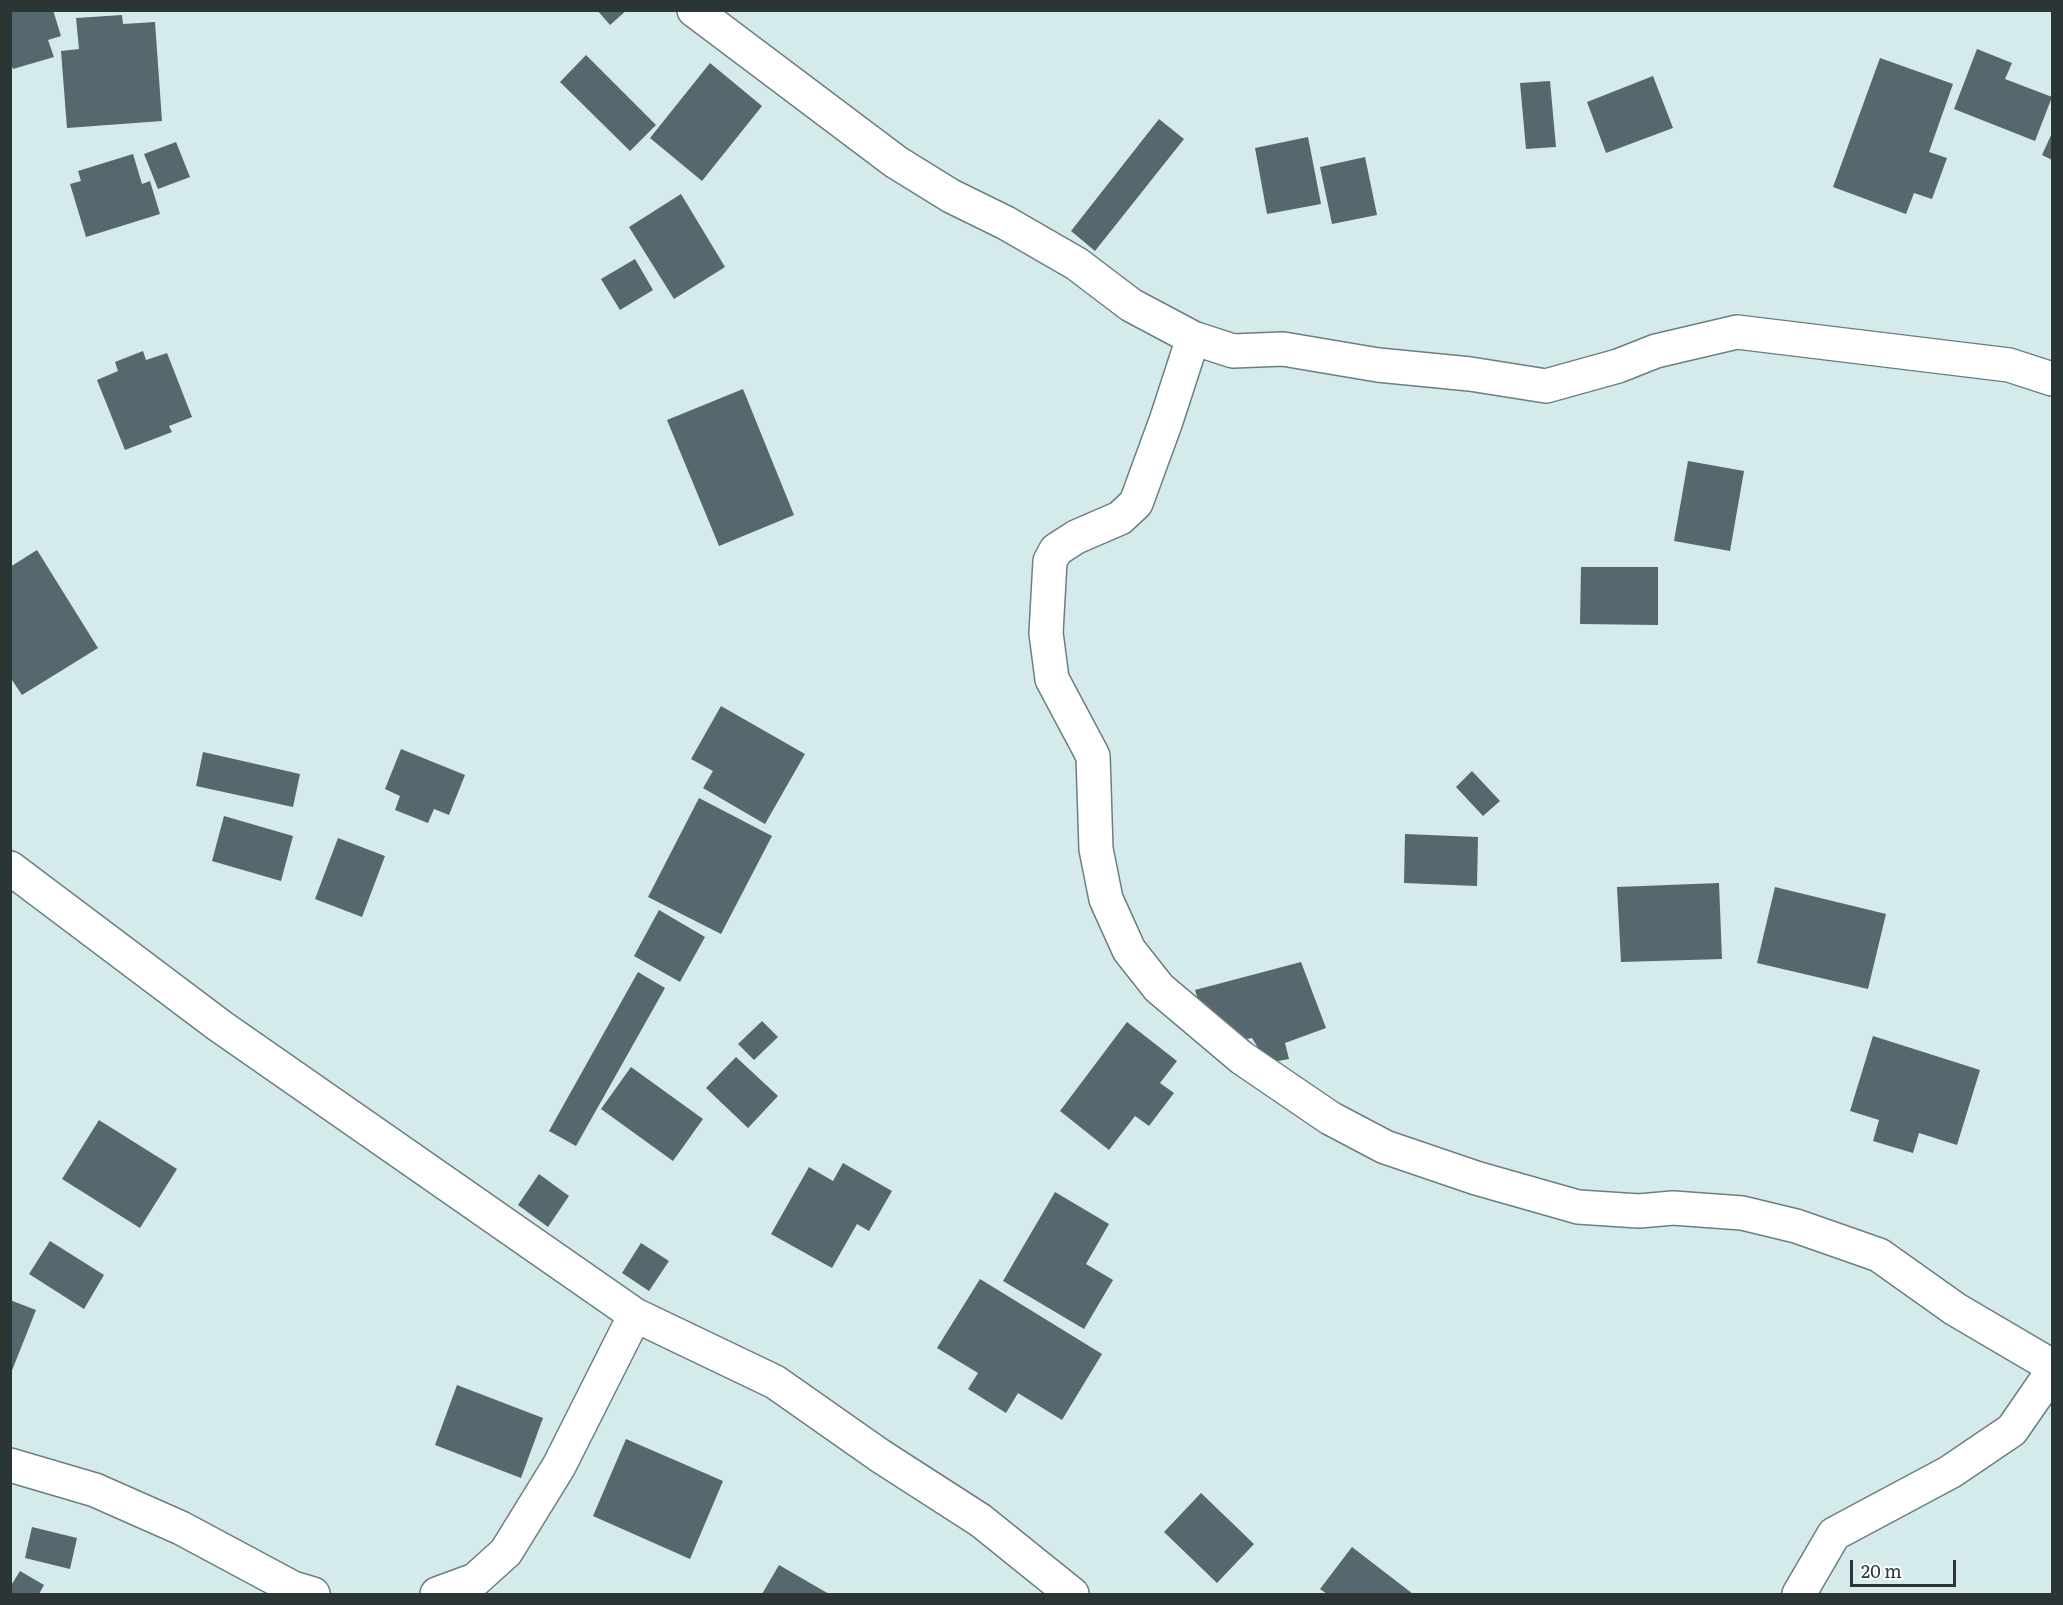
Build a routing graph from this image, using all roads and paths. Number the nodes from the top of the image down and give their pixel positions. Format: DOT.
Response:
graph roads {
  1 [pos="694,10"];
  2 [pos="1193,338"];
  3 [pos="2052,379"];
  4 [pos="10,868"];
  5 [pos="635,1315"];
  6 [pos="2052,1366"];
  7 [pos="2052,1372"];
  8 [pos="10,1465"];
  9 [pos="313,1594"];
  10 [pos="437,1594"];
  11 [pos="1072,1594"];
  12 [pos="1799,1594"];
  1 -- 2 [label="street"];
  2 -- 3 [label="street"];
  2 -- 6 [label="street"];
  4 -- 5 [label="street"];
  5 -- 10 [label="street"];
  5 -- 11 [label="street"];
  7 -- 12 [label="street"];
  8 -- 9 [label="street"];
}
